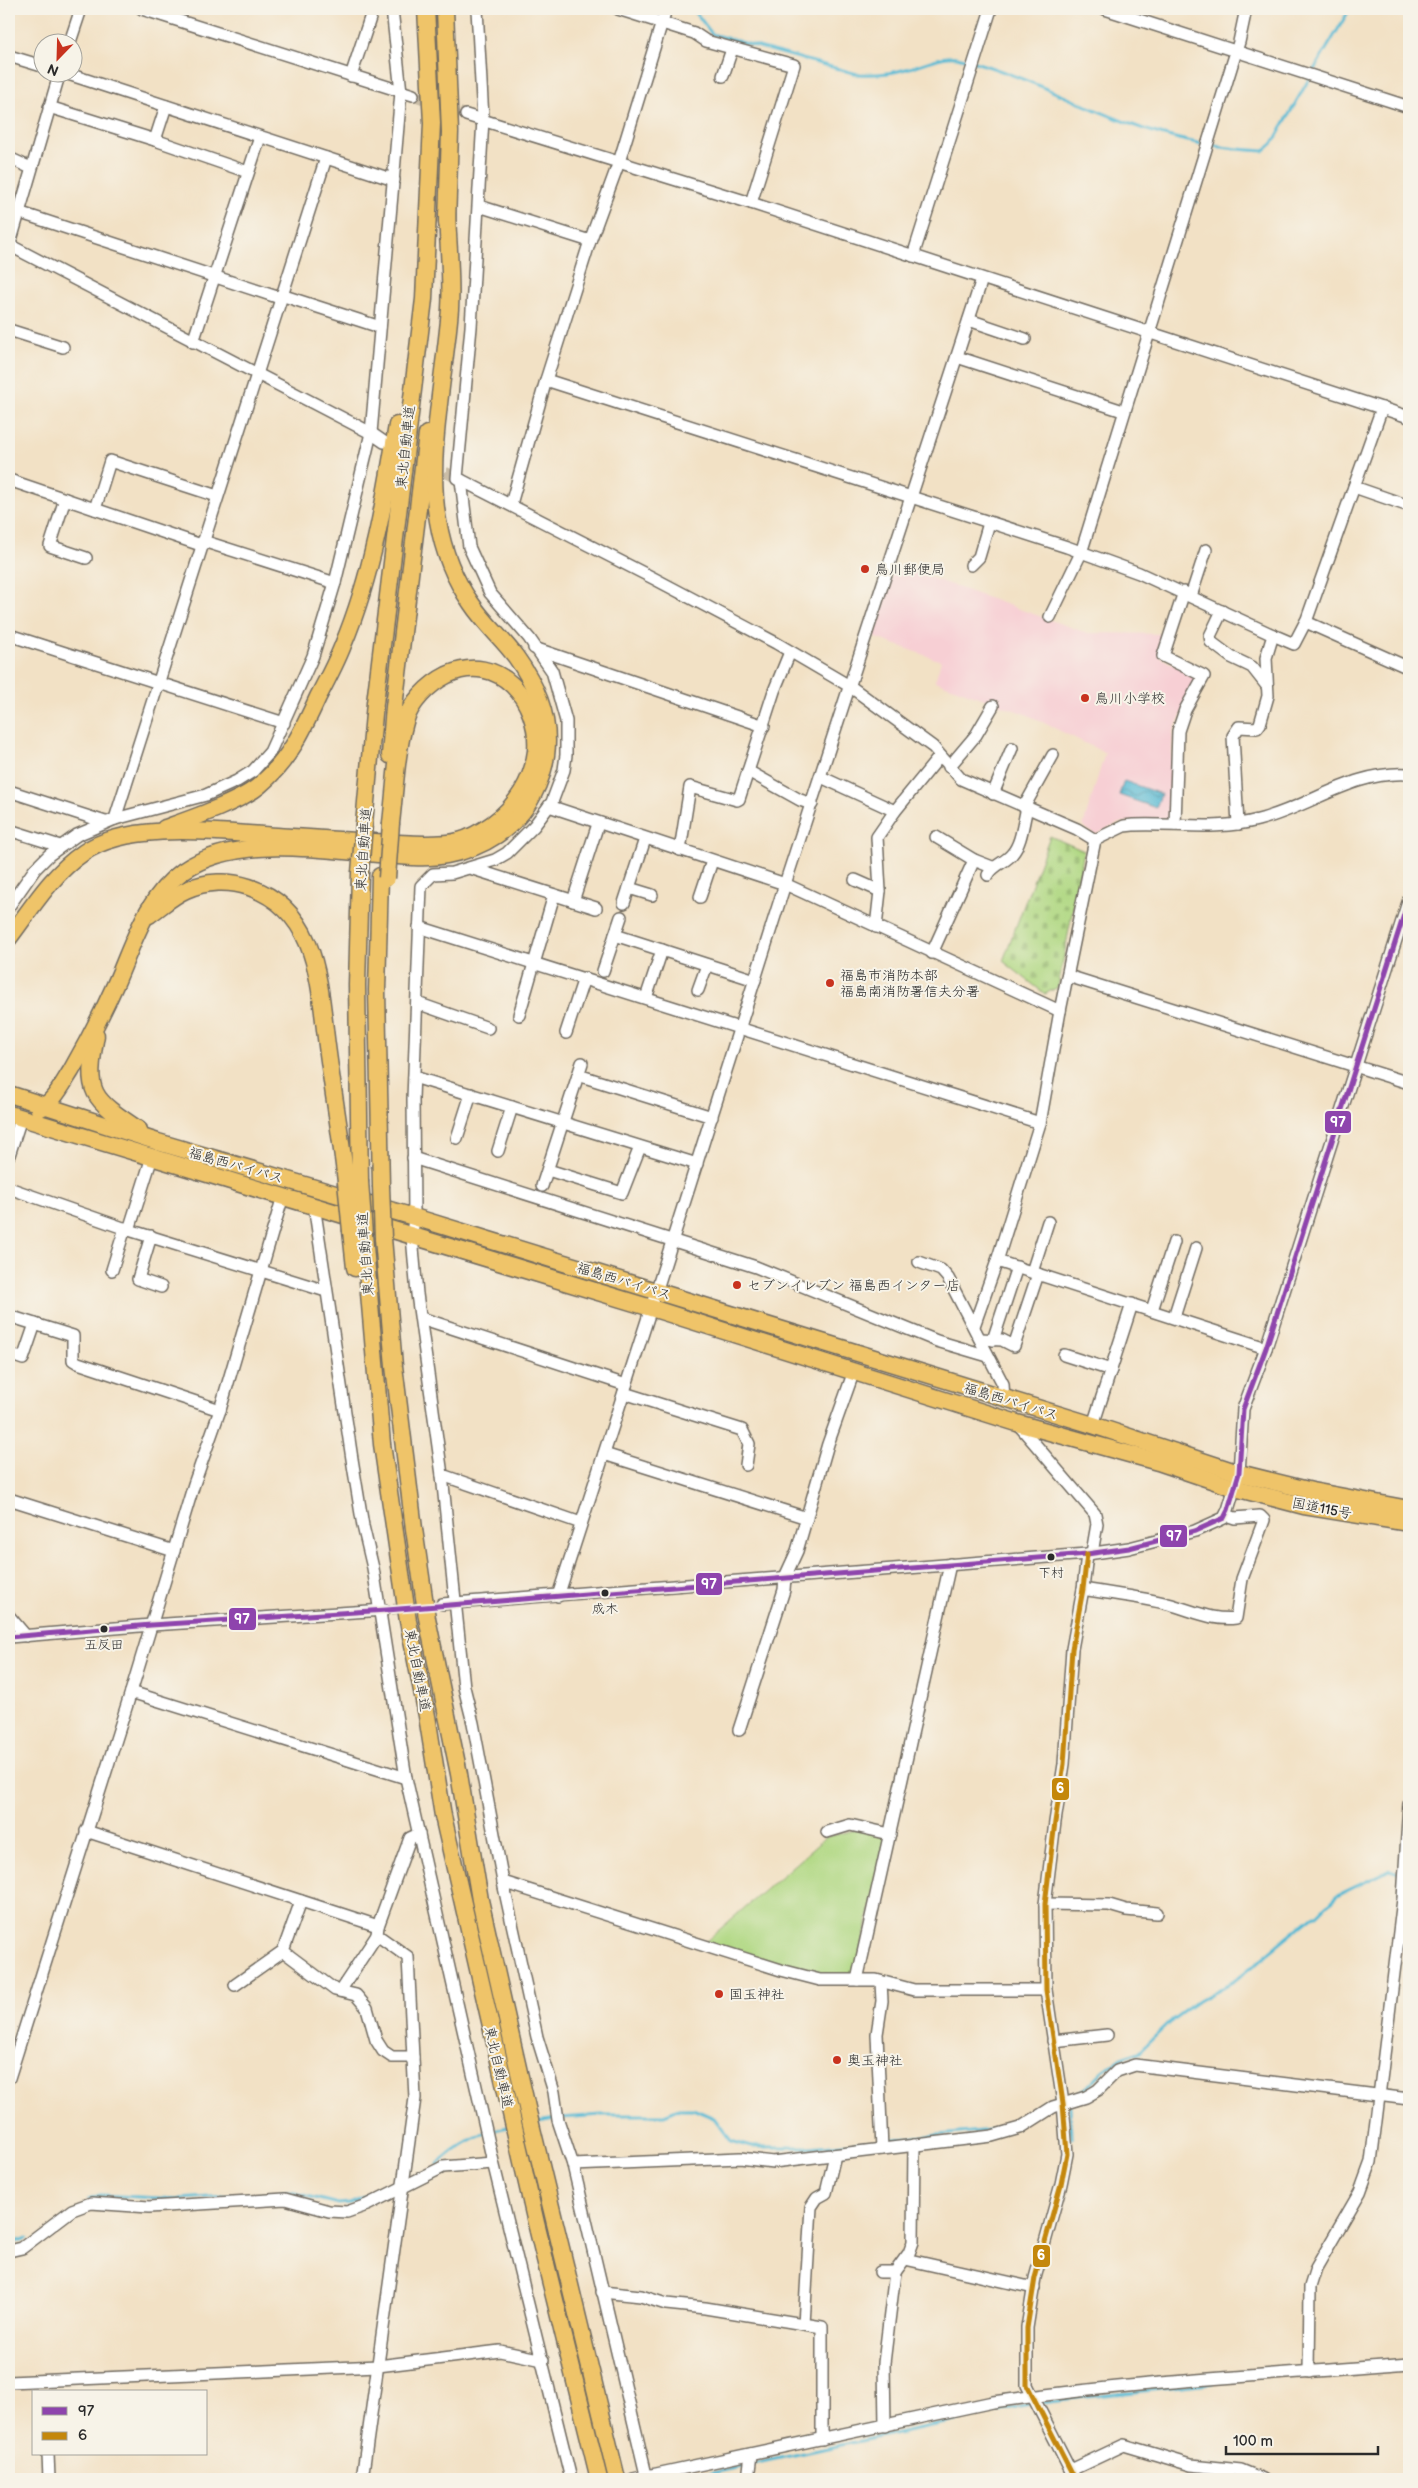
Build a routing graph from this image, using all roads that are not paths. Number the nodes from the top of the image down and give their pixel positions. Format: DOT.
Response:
graph roads {
  1 [pos="82,9"];
  2 [pos="142,9"];
  3 [pos="374,9"];
  4 [pos="392,9"];
  5 [pos="426,9"];
  6 [pos="445,9"];
  7 [pos="477,9"];
  8 [pos="618,9"];
  9 [pos="666,9"];
  10 [pos="991,9"];
  11 [pos="1105,9"];
  12 [pos="1246,9"];
  13 [pos="662,23"];
  14 [pos="74,32"];
  15 [pos="732,49"];
  16 [pos="1236,51"];
  17 [pos="9,56"];
  18 [pos="32,63"];
  19 [pos="352,76"];
  20 [pos="723,76"];
  21 [pos="82,79"];
  22 [pos="58,82"];
  23 [pos="407,93"];
  24 [pos="166,106"];
  25 [pos="50,107"];
  26 [pos="1409,107"];
  27 [pos="466,114"];
  28 [pos="483,119"];
  29 [pos="260,137"];
  30 [pos="155,140"];
  31 [pos="9,158"];
  32 [pos="326,158"];
  33 [pos="619,162"];
  34 [pos="31,168"];
  35 [pos="248,172"];
  36 [pos="394,180"];
  37 [pos="751,203"];
  38 [pos="479,206"];
  39 [pos="429,207"];
  40 [pos="18,212"];
  41 [pos="447,213"];
  42 [pos="590,241"];
  43 [pos="9,246"];
  44 [pos="913,256"];
  45 [pos="214,276"];
  46 [pos="982,280"];
  47 [pos="281,297"];
  48 [pos="969,320"];
  49 [pos="380,327"];
  50 [pos="9,330"];
  51 [pos="1150,331"];
  52 [pos="1024,339"];
  53 [pos="193,342"];
  54 [pos="63,347"];
  55 [pos="957,357"];
  56 [pos="256,375"];
  57 [pos="546,380"];
  58 [pos="1382,408"];
  59 [pos="1123,411"];
  60 [pos="1409,417"];
  61 [pos="371,433"];
  62 [pos="384,442"];
  63 [pos="9,480"];
  64 [pos="461,480"];
  65 [pos="1354,487"];
  66 [pos="217,496"];
  67 [pos="912,498"];
  68 [pos="66,499"];
  69 [pos="511,504"];
  70 [pos="1409,506"];
  71 [pos="95,509"];
  72 [pos="989,523"];
  73 [pos="202,543"];
  74 [pos="1206,550"];
  75 [pos="1081,554"];
  76 [pos="86,558"];
  77 [pos="972,565"];
  78 [pos="335,583"];
  79 [pos="1188,594"];
  80 [pos="1222,611"];
  81 [pos="1050,617"];
  82 [pos="1306,622"];
  83 [pos="9,635"];
  84 [pos="1273,635"];
  85 [pos="534,648"];
  86 [pos="790,652"];
  87 [pos="1409,668"];
  88 [pos="158,683"];
  89 [pos="1267,686"];
  90 [pos="851,687"];
  91 [pos="994,706"];
  92 [pos="284,723"];
  93 [pos="764,726"];
  94 [pos="1012,748"];
  95 [pos="1053,755"];
  96 [pos="940,756"];
  97 [pos="950,767"];
  98 [pos="748,771"];
  99 [pos="1409,774"];
  100 [pos="821,777"];
  101 [pos="9,791"];
  102 [pos="993,794"];
  103 [pos="812,804"];
  104 [pos="549,806"];
  105 [pos="1026,807"];
  106 [pos="895,811"];
  107 [pos="110,821"];
  108 [pos="387,824"];
  109 [pos="598,824"];
  110 [pos="1238,824"];
  111 [pos="1175,825"];
  112 [pos="9,830"];
  113 [pos="151,833"];
  114 [pos="936,837"];
  115 [pos="645,839"];
  116 [pos="1095,840"];
  117 [pos="60,846"];
  118 [pos="680,850"];
  119 [pos="712,860"];
  120 [pos="974,860"];
  121 [pos="470,868"];
  122 [pos="855,880"];
  123 [pos="784,884"];
  124 [pos="629,888"];
  125 [pos="880,891"];
  126 [pos="554,895"];
  127 [pos="652,896"];
  128 [pos="700,897"];
  129 [pos="1409,899"];
  130 [pos="573,901"];
  131 [pos="624,903"];
  132 [pos="9,906"];
  133 [pos="596,908"];
  134 [pos="621,917"];
  135 [pos="145,918"];
  136 [pos="420,927"];
  137 [pos="876,927"];
  138 [pos="1404,931"];
  139 [pos="615,935"];
  140 [pos="9,938"];
  141 [pos="662,950"];
  142 [pos="932,953"];
  143 [pos="535,963"];
  144 [pos="707,965"];
  145 [pos="603,972"];
  146 [pos="1068,976"];
  147 [pos="584,978"];
  148 [pos="755,980"];
  149 [pos="698,990"];
  150 [pos="646,998"];
  151 [pos="417,1003"];
  152 [pos="1060,1012"];
  153 [pos="520,1015"];
  154 [pos="99,1018"];
  155 [pos="488,1028"];
  156 [pos="740,1028"];
  157 [pos="566,1033"];
  158 [pos="582,1062"];
  159 [pos="1354,1066"];
  160 [pos="578,1075"];
  161 [pos="414,1077"];
  162 [pos="1409,1083"];
  163 [pos="9,1094"];
  164 [pos="471,1094"];
  165 [pos="47,1105"];
  166 [pos="512,1107"];
  167 [pos="15,1116"];
  168 [pos="712,1117"];
  169 [pos="562,1122"];
  170 [pos="1040,1123"];
  171 [pos="457,1138"];
  172 [pos="640,1147"];
  173 [pos="155,1149"];
  174 [pos="498,1151"];
  175 [pos="9,1155"];
  176 [pos="413,1158"];
  177 [pos="697,1164"];
  178 [pos="548,1170"];
  179 [pos="353,1182"];
  180 [pos="542,1186"];
  181 [pos="9,1188"];
  182 [pos="283,1196"];
  183 [pos="314,1205"];
  184 [pos="414,1216"];
  185 [pos="1048,1222"];
  186 [pos="127,1229"];
  187 [pos="151,1236"];
  188 [pos="412,1236"];
  189 [pos="672,1241"];
  190 [pos="1174,1242"];
  191 [pos="1196,1248"];
  192 [pos="997,1261"];
  193 [pos="919,1262"];
  194 [pos="1017,1268"];
  195 [pos="112,1270"];
  196 [pos="262,1270"];
  197 [pos="1035,1273"];
  198 [pos="161,1287"];
  199 [pos="326,1291"];
  200 [pos="657,1291"];
  201 [pos="1132,1304"];
  202 [pos="651,1308"];
  203 [pos="1152,1310"];
  204 [pos="9,1316"];
  205 [pos="1174,1317"];
  206 [pos="421,1318"];
  207 [pos="35,1324"];
  208 [pos="974,1326"];
  209 [pos="980,1339"];
  210 [pos="993,1340"];
  211 [pos="1266,1348"];
  212 [pos="9,1354"];
  213 [pos="988,1356"];
  214 [pos="1064,1356"];
  215 [pos="1111,1370"];
  216 [pos="854,1371"];
  217 [pos="625,1389"];
  218 [pos="1004,1399"];
  219 [pos="220,1410"];
  220 [pos="1017,1423"];
  221 [pos="1093,1425"];
  222 [pos="604,1454"];
  223 [pos="746,1465"];
  224 [pos="442,1475"];
  225 [pos="1237,1481"];
  226 [pos="9,1499"];
  227 [pos="1409,1509"];
  228 [pos="1226,1515"];
  229 [pos="807,1518"];
  230 [pos="581,1523"];
  231 [pos="1409,1523"];
  232 [pos="174,1551"];
  233 [pos="1089,1554"];
  234 [pos="950,1564"];
  235 [pos="785,1577"];
  236 [pos="1083,1589"];
  237 [pos="558,1596"];
  238 [pos="448,1604"];
  239 [pos="383,1610"];
  240 [pos="9,1616"];
  241 [pos="151,1625"];
  242 [pos="26,1636"];
  243 [pos="9,1637"];
  244 [pos="132,1692"];
  245 [pos="739,1730"];
  246 [pos="406,1778"];
  247 [pos="1409,1803"];
  248 [pos="86,1831"];
  249 [pos="827,1832"];
  250 [pos="419,1834"];
  251 [pos="890,1834"];
  252 [pos="503,1882"];
  253 [pos="301,1901"];
  254 [pos="1046,1904"];
  255 [pos="1157,1913"];
  256 [pos="377,1930"];
  257 [pos="283,1951"];
  258 [pos="857,1980"];
  259 [pos="881,1982"];
  260 [pos="235,1985"];
  261 [pos="1046,1990"];
  262 [pos="340,1991"];
  263 [pos="1107,2035"];
  264 [pos="1053,2041"];
  265 [pos="412,2057"];
  266 [pos="9,2078"];
  267 [pos="1380,2096"];
  268 [pos="1409,2099"];
  269 [pos="1063,2104"];
  270 [pos="914,2145"];
  271 [pos="882,2149"];
  272 [pos="835,2154"];
  273 [pos="493,2162"];
  274 [pos="572,2166"];
  275 [pos="403,2186"];
  276 [pos="9,2251"];
  277 [pos="905,2259"];
  278 [pos="880,2272"];
  279 [pos="895,2272"];
  280 [pos="1034,2288"];
  281 [pos="602,2292"];
  282 [pos="804,2324"];
  283 [pos="543,2360"];
  284 [pos="1409,2364"];
  285 [pos="378,2366"];
  286 [pos="1309,2372"];
  287 [pos="9,2382"];
  288 [pos="47,2386"];
  289 [pos="1033,2396"];
  290 [pos="885,2426"];
  291 [pos="822,2439"];
  292 [pos="751,2454"];
  293 [pos="48,2456"];
  294 [pos="1073,2475"];
  295 [pos="646,2478"];
  296 [pos="49,2479"];
  297 [pos="362,2479"];
  298 [pos="572,2479"];
  299 [pos="599,2479"];
  300 [pos="618,2479"];
  301 [pos="633,2479"];
  302 [pos="748,2479"];
  303 [pos="1263,2479"];
  1 -- 14 [label="street"];
  2 -- 19 [label="street"];
  3 -- 19 [label="street"];
  4 -- 23 [label="street"];
  5 -- 39 [label="highway, 東北自動車道"];
  6 -- 41 [label="highway, 東北自動車道"];
  7 -- 28 [label="street"];
  8 -- 13 [label="street"];
  9 -- 13 [label="street"];
  10 -- 44 [label="street"];
  11 -- 16 [label="street"];
  12 -- 16 [label="street"];
  13 -- 15 [label="street"];
  13 -- 33 [label="street"];
  15 -- 20 [label="street"];
  15 -- 37 [label="street"];
  16 -- 26 [label="street"];
  16 -- 51 [label="street"];
  17 -- 18 [label="street"];
  19 -- 23 [label="street"];
  21 -- 24 [label="street"];
  22 -- 25 [label="street"];
  23 -- 36 [label="street"];
  24 -- 29 [label="street"];
  24 -- 30 [label="street"];
  25 -- 30 [label="street"];
  25 -- 34 [label="street"];
  27 -- 28 [label="street"];
  28 -- 33 [label="street"];
  28 -- 38 [label="street"];
  29 -- 32 [label="street"];
  29 -- 35 [label="street"];
  30 -- 35 [label="street"];
  31 -- 34 [label="street"];
  32 -- 36 [label="street"];
  32 -- 47 [label="street"];
  33 -- 37 [label="street"];
  33 -- 42 [label="street"];
  34 -- 40 [label="street"];
  35 -- 45 [label="street"];
  36 -- 49 [label="street"];
  37 -- 44 [label="street"];
  38 -- 42 [label="street"];
  38 -- 64 [label="street"];
  39 -- 113 [label="highway"];
  39 -- 179 [label="highway, 東北自動車道, bridge"];
  40 -- 43 [label="street"];
  40 -- 45 [label="street"];
  41 -- 108 [label="highway, 東北自動車道"];
  41 -- 135 [label="highway"];
  42 -- 57 [label="street"];
  43 -- 53 [label="street"];
  44 -- 46 [label="street"];
  45 -- 47 [label="street"];
  45 -- 53 [label="street"];
  46 -- 48 [label="street"];
  46 -- 51 [label="street"];
  47 -- 49 [label="street"];
  47 -- 56 [label="street"];
  48 -- 52 [label="street"];
  48 -- 55 [label="street"];
  49 -- 61 [label="street"];
  50 -- 54 [label="street"];
  51 -- 58 [label="street"];
  51 -- 59 [label="street"];
  53 -- 56 [label="street"];
  55 -- 59 [label="street"];
  55 -- 67 [label="street"];
  56 -- 61 [label="street"];
  56 -- 66 [label="street"];
  57 -- 67 [label="street"];
  57 -- 69 [label="street"];
  58 -- 60 [label="street"];
  58 -- 65 [label="street"];
  59 -- 75 [label="street"];
  61 -- 62 [label="street"];
  61 -- 78 [label="street"];
  63 -- 68 [label="street"];
  64 -- 69 [label="street"];
  64 -- 85 [label="street"];
  65 -- 70 [label="street"];
  65 -- 82 [label="street"];
  66 -- 71 [label="street"];
  66 -- 73 [label="street"];
  67 -- 72 [label="street"];
  67 -- 90 [label="street"];
  68 -- 71 [label="street"];
  68 -- 76 [label="street"];
  69 -- 86 [label="street"];
  71 -- 73 [label="street"];
  72 -- 75 [label="street"];
  72 -- 77 [label="street"];
  73 -- 78 [label="street"];
  73 -- 88 [label="street"];
  74 -- 79 [label="street"];
  75 -- 79 [label="street"];
  75 -- 81 [label="street"];
  78 -- 92 [label="street"];
  79 -- 80 [label="street"];
  79 -- 111 [label="street"];
  80 -- 84 [label="street"];
  80 -- 89 [label="street"];
  82 -- 84 [label="street"];
  82 -- 87 [label="street"];
  83 -- 88 [label="street"];
  84 -- 89 [label="street"];
  85 -- 93 [label="street"];
  85 -- 104 [label="street"];
  86 -- 90 [label="street"];
  86 -- 93 [label="street"];
  88 -- 92 [label="street"];
  88 -- 107 [label="street"];
  89 -- 110 [label="street"];
  90 -- 96 [label="street"];
  90 -- 100 [label="street"];
  91 -- 97 [label="street"];
  92 -- 107 [label="street"];
  93 -- 98 [label="street"];
  94 -- 102 [label="street"];
  95 -- 105 [label="street"];
  96 -- 97 [label="street"];
  96 -- 106 [label="street"];
  97 -- 102 [label="street"];
  98 -- 103 [label="street"];
  98 -- 118 [label="street"];
  99 -- 110 [label="street"];
  100 -- 103 [label="street"];
  100 -- 106 [label="street"];
  101 -- 107 [label="street"];
  102 -- 105 [label="street"];
  103 -- 123 [label="street"];
  104 -- 109 [label="street"];
  104 -- 121 [label="street"];
  105 -- 116 [label="street"];
  105 -- 120 [label="street"];
  106 -- 125 [label="street"];
  107 -- 117 [label="street"];
  108 -- 113 [label="highway"];
  108 -- 300 [label="highway, 東北自動車道, bridge"];
  109 -- 115 [label="street"];
  109 -- 130 [label="street"];
  110 -- 111 [label="street"];
  111 -- 116 [label="street"];
  112 -- 117 [label="street"];
  113 -- 140 [label="highway"];
  114 -- 120 [label="street"];
  115 -- 118 [label="street"];
  115 -- 124 [label="street"];
  116 -- 146 [label="street"];
  117 -- 132 [label="street"];
  118 -- 119 [label="street"];
  119 -- 123 [label="street"];
  119 -- 128 [label="street"];
  120 -- 142 [label="street"];
  121 -- 126 [label="street"];
  121 -- 136 [label="street"];
  122 -- 125 [label="street"];
  123 -- 137 [label="street"];
  123 -- 148 [label="street"];
  124 -- 127 [label="street"];
  124 -- 131 [label="street"];
  125 -- 137 [label="street"];
  126 -- 130 [label="street"];
  126 -- 143 [label="street"];
  129 -- 138 [label="street"];
  130 -- 133 [label="street"];
  134 -- 139 [label="street"];
  135 -- 154 [label="highway"];
  135 -- 179 [label="highway"];
  136 -- 143 [label="street"];
  136 -- 151 [label="street"];
  137 -- 142 [label="street"];
  138 -- 159 [label="street"];
  139 -- 141 [label="street"];
  139 -- 145 [label="street"];
  141 -- 144 [label="street"];
  141 -- 150 [label="street"];
  142 -- 152 [label="street"];
  143 -- 147 [label="street"];
  143 -- 153 [label="street"];
  144 -- 148 [label="street"];
  144 -- 149 [label="street"];
  146 -- 152 [label="street"];
  146 -- 159 [label="street"];
  147 -- 150 [label="street"];
  147 -- 157 [label="street"];
  148 -- 156 [label="street"];
  150 -- 156 [label="street"];
  151 -- 155 [label="street"];
  151 -- 161 [label="street"];
  152 -- 170 [label="street"];
  154 -- 165 [label="highway"];
  154 -- 173 [label="highway"];
  156 -- 168 [label="street"];
  156 -- 170 [label="street"];
  158 -- 160 [label="street"];
  159 -- 162 [label="street"];
  159 -- 211 [label="street"];
  160 -- 168 [label="street"];
  160 -- 169 [label="street"];
  161 -- 164 [label="street"];
  161 -- 176 [label="street"];
  163 -- 165 [label="highway, 福島西バイパス"];
  164 -- 166 [label="street"];
  164 -- 171 [label="street"];
  165 -- 167 [label="highway"];
  165 -- 173 [label="highway, 福島西バイパス"];
  166 -- 169 [label="street"];
  166 -- 174 [label="street"];
  167 -- 173 [label="highway, 福島西バイパス"];
  167 -- 175 [label="street"];
  168 -- 177 [label="street"];
  169 -- 172 [label="street"];
  169 -- 178 [label="street"];
  170 -- 192 [label="street"];
  172 -- 177 [label="street"];
  172 -- 178 [label="street"];
  173 -- 182 [label="highway, 福島西バイパス"];
  173 -- 184 [label="highway, 福島西バイパス"];
  173 -- 186 [label="street"];
  176 -- 184 [label="street"];
  176 -- 189 [label="street"];
  177 -- 189 [label="street"];
  178 -- 180 [label="street"];
  179 -- 299 [label="highway, 東北自動車道, bridge"];
  181 -- 186 [label="street"];
  182 -- 183 [label="highway, 福島西バイパス"];
  182 -- 196 [label="street"];
  183 -- 188 [label="highway, 福島西バイパス"];
  183 -- 199 [label="street"];
  184 -- 188 [label="street"];
  184 -- 200 [label="highway, 福島西バイパス"];
  185 -- 197 [label="street"];
  186 -- 187 [label="street"];
  186 -- 195 [label="street"];
  187 -- 196 [label="street"];
  187 -- 198 [label="street"];
  188 -- 202 [label="highway, 福島西バイパス"];
  188 -- 206 [label="street"];
  189 -- 200 [label="street"];
  189 -- 213 [label="street"];
  190 -- 203 [label="street"];
  191 -- 205 [label="street"];
  192 -- 194 [label="street"];
  192 -- 208 [label="street"];
  193 -- 208 [label="street"];
  194 -- 197 [label="street"];
  194 -- 210 [label="street"];
  196 -- 199 [label="street"];
  196 -- 219 [label="street"];
  197 -- 201 [label="street"];
  197 -- 210 [label="street"];
  199 -- 239 [label="street"];
  200 -- 202 [label="street"];
  200 -- 218 [label="highway, 福島西バイパス"];
  201 -- 203 [label="street"];
  201 -- 215 [label="street"];
  202 -- 216 [label="highway, 福島西バイパス"];
  202 -- 217 [label="street"];
  203 -- 205 [label="street"];
  204 -- 207 [label="street"];
  205 -- 211 [label="street"];
  206 -- 217 [label="street"];
  206 -- 224 [label="street"];
  207 -- 212 [label="street"];
  207 -- 219 [label="street"];
  208 -- 209 [label="street"];
  209 -- 210 [label="street"];
  209 -- 213 [label="street"];
  211 -- 225 [label="street"];
  213 -- 218 [label="street"];
  214 -- 215 [label="street"];
  215 -- 221 [label="street"];
  216 -- 220 [label="highway, 福島西バイパス"];
  216 -- 229 [label="street"];
  217 -- 222 [label="street"];
  217 -- 223 [label="street"];
  218 -- 221 [label="highway, 福島西バイパス"];
  219 -- 232 [label="street"];
  220 -- 225 [label="highway, 福島西バイパス"];
  220 -- 233 [label="street"];
  221 -- 225 [label="highway, 福島西バイパス"];
  222 -- 229 [label="street"];
  222 -- 230 [label="street"];
  224 -- 230 [label="street"];
  224 -- 238 [label="street"];
  225 -- 227 [label="highway, 国道115号"];
  225 -- 228 [label="street"];
  225 -- 231 [label="highway, 国道115号"];
  226 -- 232 [label="street"];
  228 -- 233 [label="street"];
  228 -- 236 [label="street"];
  229 -- 235 [label="street"];
  230 -- 237 [label="street"];
  232 -- 241 [label="street"];
  233 -- 234 [label="street"];
  233 -- 236 [label="street"];
  234 -- 235 [label="street"];
  234 -- 251 [label="street"];
  235 -- 237 [label="street"];
  235 -- 245 [label="street"];
  236 -- 254 [label="street"];
  237 -- 238 [label="street"];
  238 -- 252 [label="street"];
  239 -- 241 [label="street"];
  239 -- 246 [label="street"];
  240 -- 242 [label="street"];
  241 -- 242 [label="street"];
  241 -- 244 [label="street"];
  242 -- 243 [label="street"];
  244 -- 246 [label="street"];
  244 -- 248 [label="street"];
  246 -- 250 [label="street"];
  247 -- 267 [label="street"];
  248 -- 253 [label="street"];
  248 -- 266 [label="street"];
  249 -- 251 [label="street"];
  250 -- 256 [label="street"];
  250 -- 273 [label="street"];
  251 -- 258 [label="street"];
  252 -- 258 [label="street"];
  252 -- 274 [label="street"];
  253 -- 256 [label="street"];
  253 -- 257 [label="street"];
  254 -- 255 [label="street"];
  254 -- 261 [label="street"];
  256 -- 262 [label="street"];
  256 -- 265 [label="street"];
  257 -- 260 [label="street"];
  257 -- 262 [label="street"];
  258 -- 259 [label="street"];
  259 -- 261 [label="street"];
  259 -- 271 [label="street"];
  261 -- 264 [label="street"];
  262 -- 265 [label="street"];
  263 -- 264 [label="street"];
  264 -- 269 [label="street"];
  265 -- 275 [label="street"];
  267 -- 268 [label="street"];
  267 -- 269 [label="street"];
  267 -- 286 [label="street"];
  269 -- 270 [label="street"];
  269 -- 280 [label="street"];
  270 -- 271 [label="street"];
  270 -- 277 [label="street"];
  271 -- 272 [label="street"];
  272 -- 274 [label="street"];
  272 -- 282 [label="street"];
  273 -- 275 [label="street"];
  273 -- 283 [label="street"];
  274 -- 281 [label="street"];
  275 -- 276 [label="street"];
  275 -- 285 [label="street"];
  277 -- 279 [label="street"];
  277 -- 280 [label="street"];
  278 -- 279 [label="street"];
  279 -- 290 [label="street"];
  280 -- 289 [label="street"];
  281 -- 282 [label="street"];
  281 -- 295 [label="street"];
  282 -- 291 [label="street"];
  283 -- 285 [label="street"];
  283 -- 298 [label="street"];
  284 -- 286 [label="street"];
  285 -- 288 [label="street"];
  285 -- 297 [label="street"];
  286 -- 289 [label="street"];
  287 -- 288 [label="street"];
  289 -- 290 [label="street"];
  289 -- 294 [label="street"];
  290 -- 291 [label="street"];
  291 -- 292 [label="street"];
  292 -- 295 [label="street"];
  292 -- 302 [label="street"];
  293 -- 296 [label="street"];
  294 -- 303 [label="street"];
  295 -- 301 [label="street"];
}
